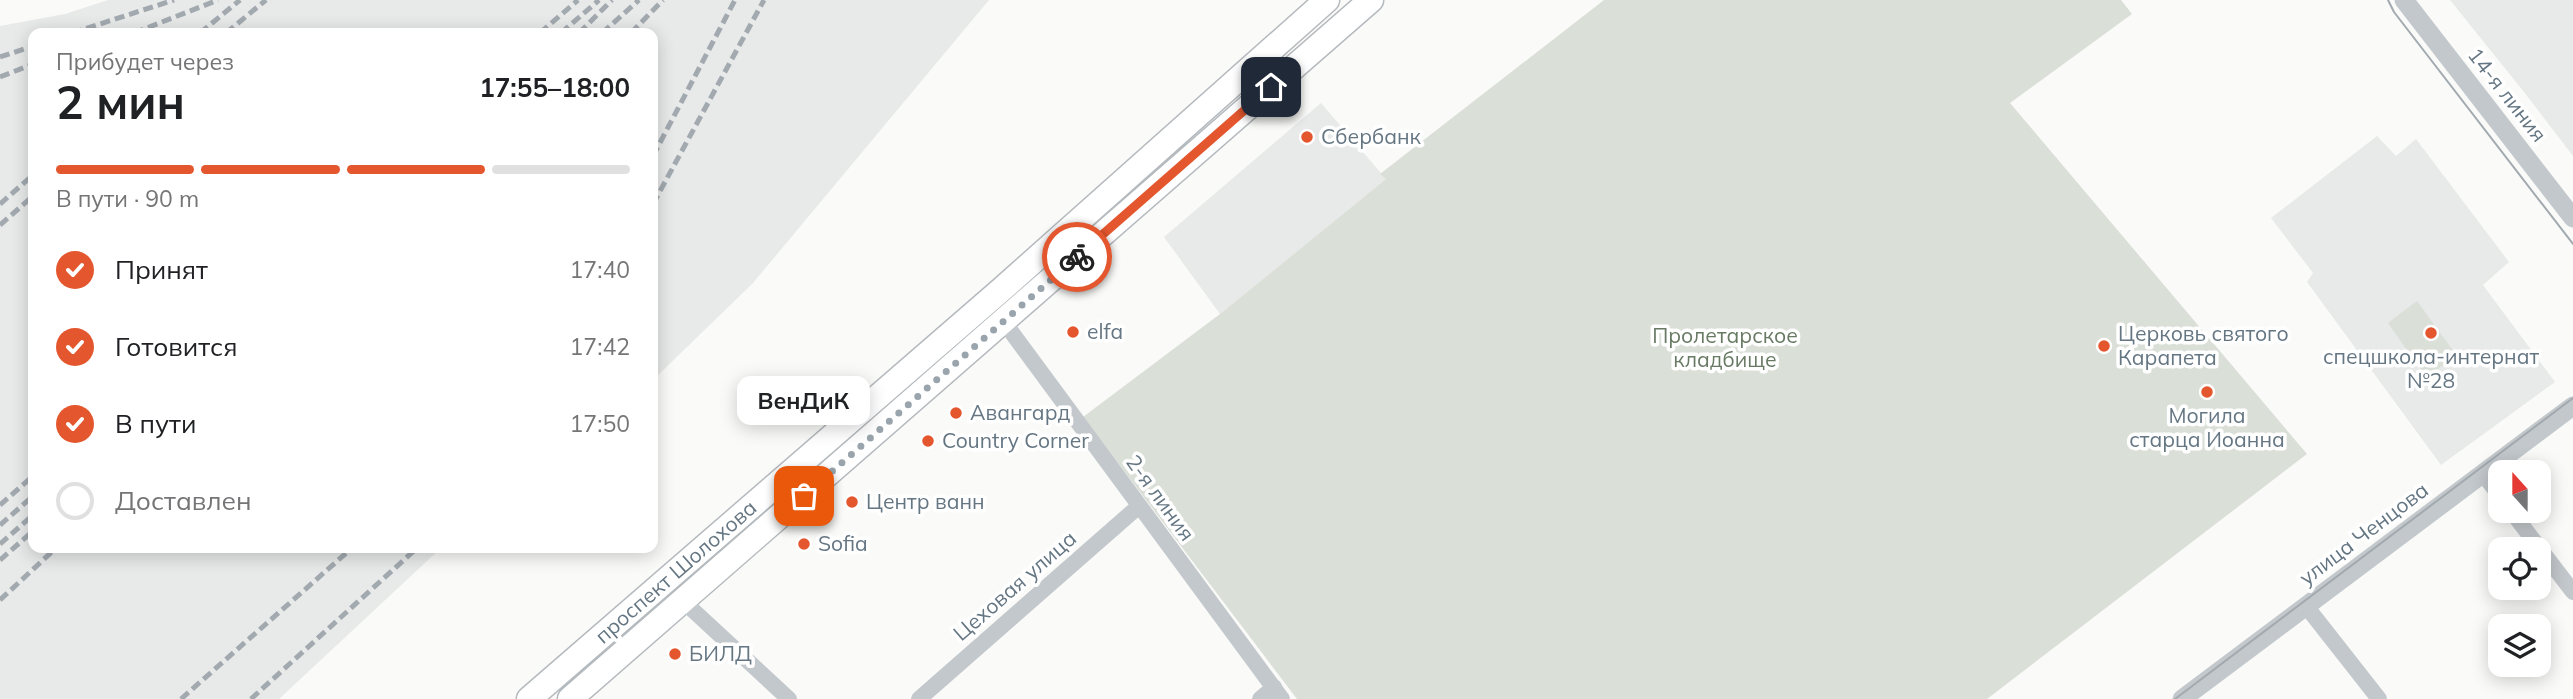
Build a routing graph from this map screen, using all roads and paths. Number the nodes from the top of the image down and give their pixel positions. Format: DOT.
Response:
graph roads {
  1 [pos="1327,0"];
  2 [pos="1371,0"];
  3 [pos="2404,0"];
  4 [pos="2573,218"];
  5 [pos="1004,322"];
  6 [pos="2573,406"];
  7 [pos="2483,474"];
  8 [pos="2488,480"];
  9 [pos="1139,506"];
  10 [pos="2520,523"];
  11 [pos="2573,592"];
  12 [pos="683,601"];
  13 [pos="2306,606"];
  14 [pos="1278,693"];
  15 [pos="529,699"];
  16 [pos="570,699"];
  17 [pos="789,699"];
  18 [pos="919,699"];
  19 [pos="1260,699"];
  20 [pos="2182,699"];
  21 [pos="2379,699"];
  1 -- 15 [label="main road, проспект Шолохова"];
  2 -- 5 [label="main road, проспект Шолохова"];
  3 -- 4 [label="street, 14-я линия"];
  5 -- 9 [label="street, 2-я линия"];
  5 -- 12 [label="main road, проспект Шолохова"];
  6 -- 7 [label="street, улица Ченцова"];
  7 -- 8 [label="street"];
  7 -- 13 [label="street, улица Ченцова"];
  9 -- 14 [label="street, 2-я линия"];
  9 -- 18 [label="street, Цеховая улица"];
  10 -- 11 [label="street"];
  12 -- 16 [label="main road, проспект Шолохова"];
  12 -- 17 [label="street"];
  13 -- 20 [label="street, улица Ченцова"];
  13 -- 21 [label="street"];
  14 -- 19 [label="street"];
}
